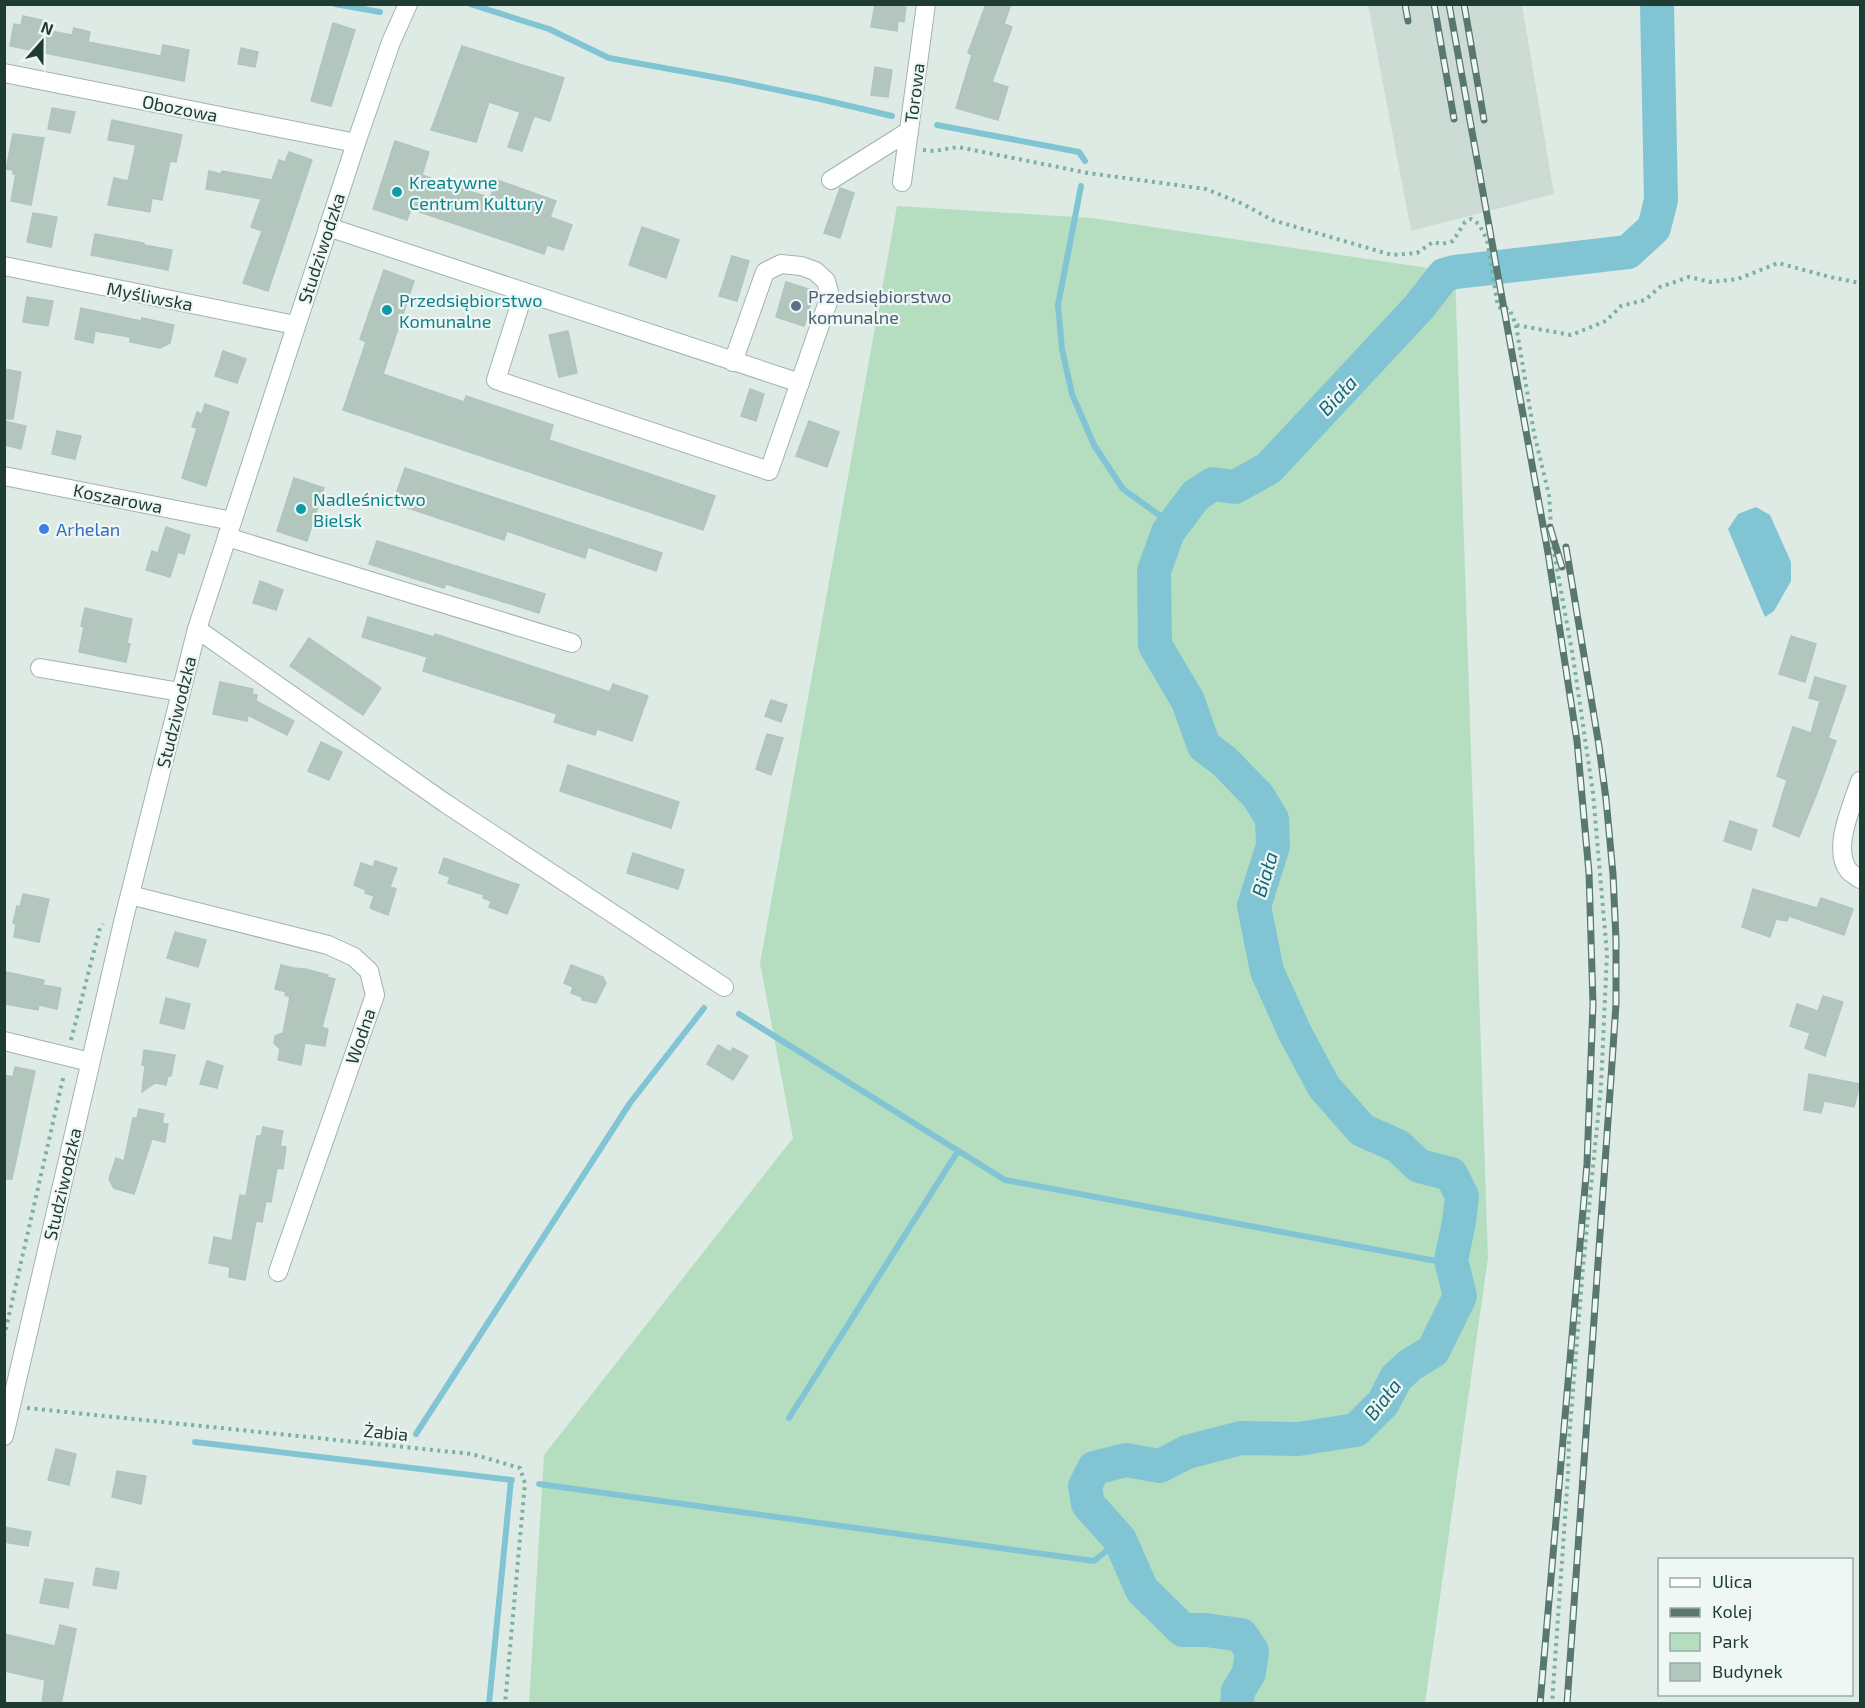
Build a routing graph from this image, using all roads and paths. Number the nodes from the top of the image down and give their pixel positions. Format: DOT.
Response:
graph roads {
  1 [pos="408,4"];
  2 [pos="926,4"];
  3 [pos="4,73"];
  4 [pos="908,140"];
  5 [pos="356,143"];
  6 [pos="831,180"];
  7 [pos="902,182"];
  8 [pos="328,227"];
  9 [pos="4,266"];
  10 [pos="1860,283"];
  11 [pos="524,292"];
  12 [pos="295,325"];
  13 [pos="1516,325"];
  14 [pos="733,362"];
  15 [pos="800,383"];
  16 [pos="4,476"];
  17 [pos="230,529"];
  18 [pos="197,629"];
  19 [pos="572,643"];
  20 [pos="40,668"];
  21 [pos="180,693"];
  22 [pos="1860,781"];
  23 [pos="1860,879"];
  24 [pos="130,895"];
  25 [pos="724,987"];
  26 [pos="4,1041"];
  27 [pos="90,1062"];
  28 [pos="278,1272"];
  29 [pos="12,1406"];
  30 [pos="4,1436"];
  31 [pos="505,1704"];
  32 [pos="1552,1704"];
  1 -- 5 [label="street, Studziwodzka"];
  2 -- 4 [label="street, Torowa"];
  3 -- 5 [label="street, Obozowa"];
  4 -- 6 [label="street"];
  4 -- 7 [label="street, Torowa"];
  4 -- 13 [label="path"];
  5 -- 8 [label="street, Studziwodzka"];
  8 -- 11 [label="street"];
  8 -- 12 [label="street, Studziwodzka"];
  9 -- 12 [label="street, Myśliwska"];
  10 -- 13 [label="path"];
  11 -- 14 [label="street"];
  11 -- 15 [label="street"];
  12 -- 17 [label="street, Studziwodzka"];
  13 -- 32 [label="path"];
  14 -- 15 [label="street"];
  14 -- 15 [label="street"];
  16 -- 17 [label="street, Koszarowa"];
  17 -- 18 [label="street, Studziwodzka"];
  17 -- 19 [label="street, Koszarowa"];
  18 -- 21 [label="street, Studziwodzka"];
  18 -- 25 [label="street"];
  20 -- 21 [label="street"];
  21 -- 24 [label="street, Studziwodzka"];
  22 -- 23 [label="street"];
  24 -- 27 [label="street, Studziwodzka"];
  24 -- 28 [label="street, Wodna"];
  26 -- 27 [label="street"];
  27 -- 29 [label="street, Studziwodzka"];
  29 -- 30 [label="street, Studziwodzka"];
  29 -- 31 [label="path, Żabia"];
}
